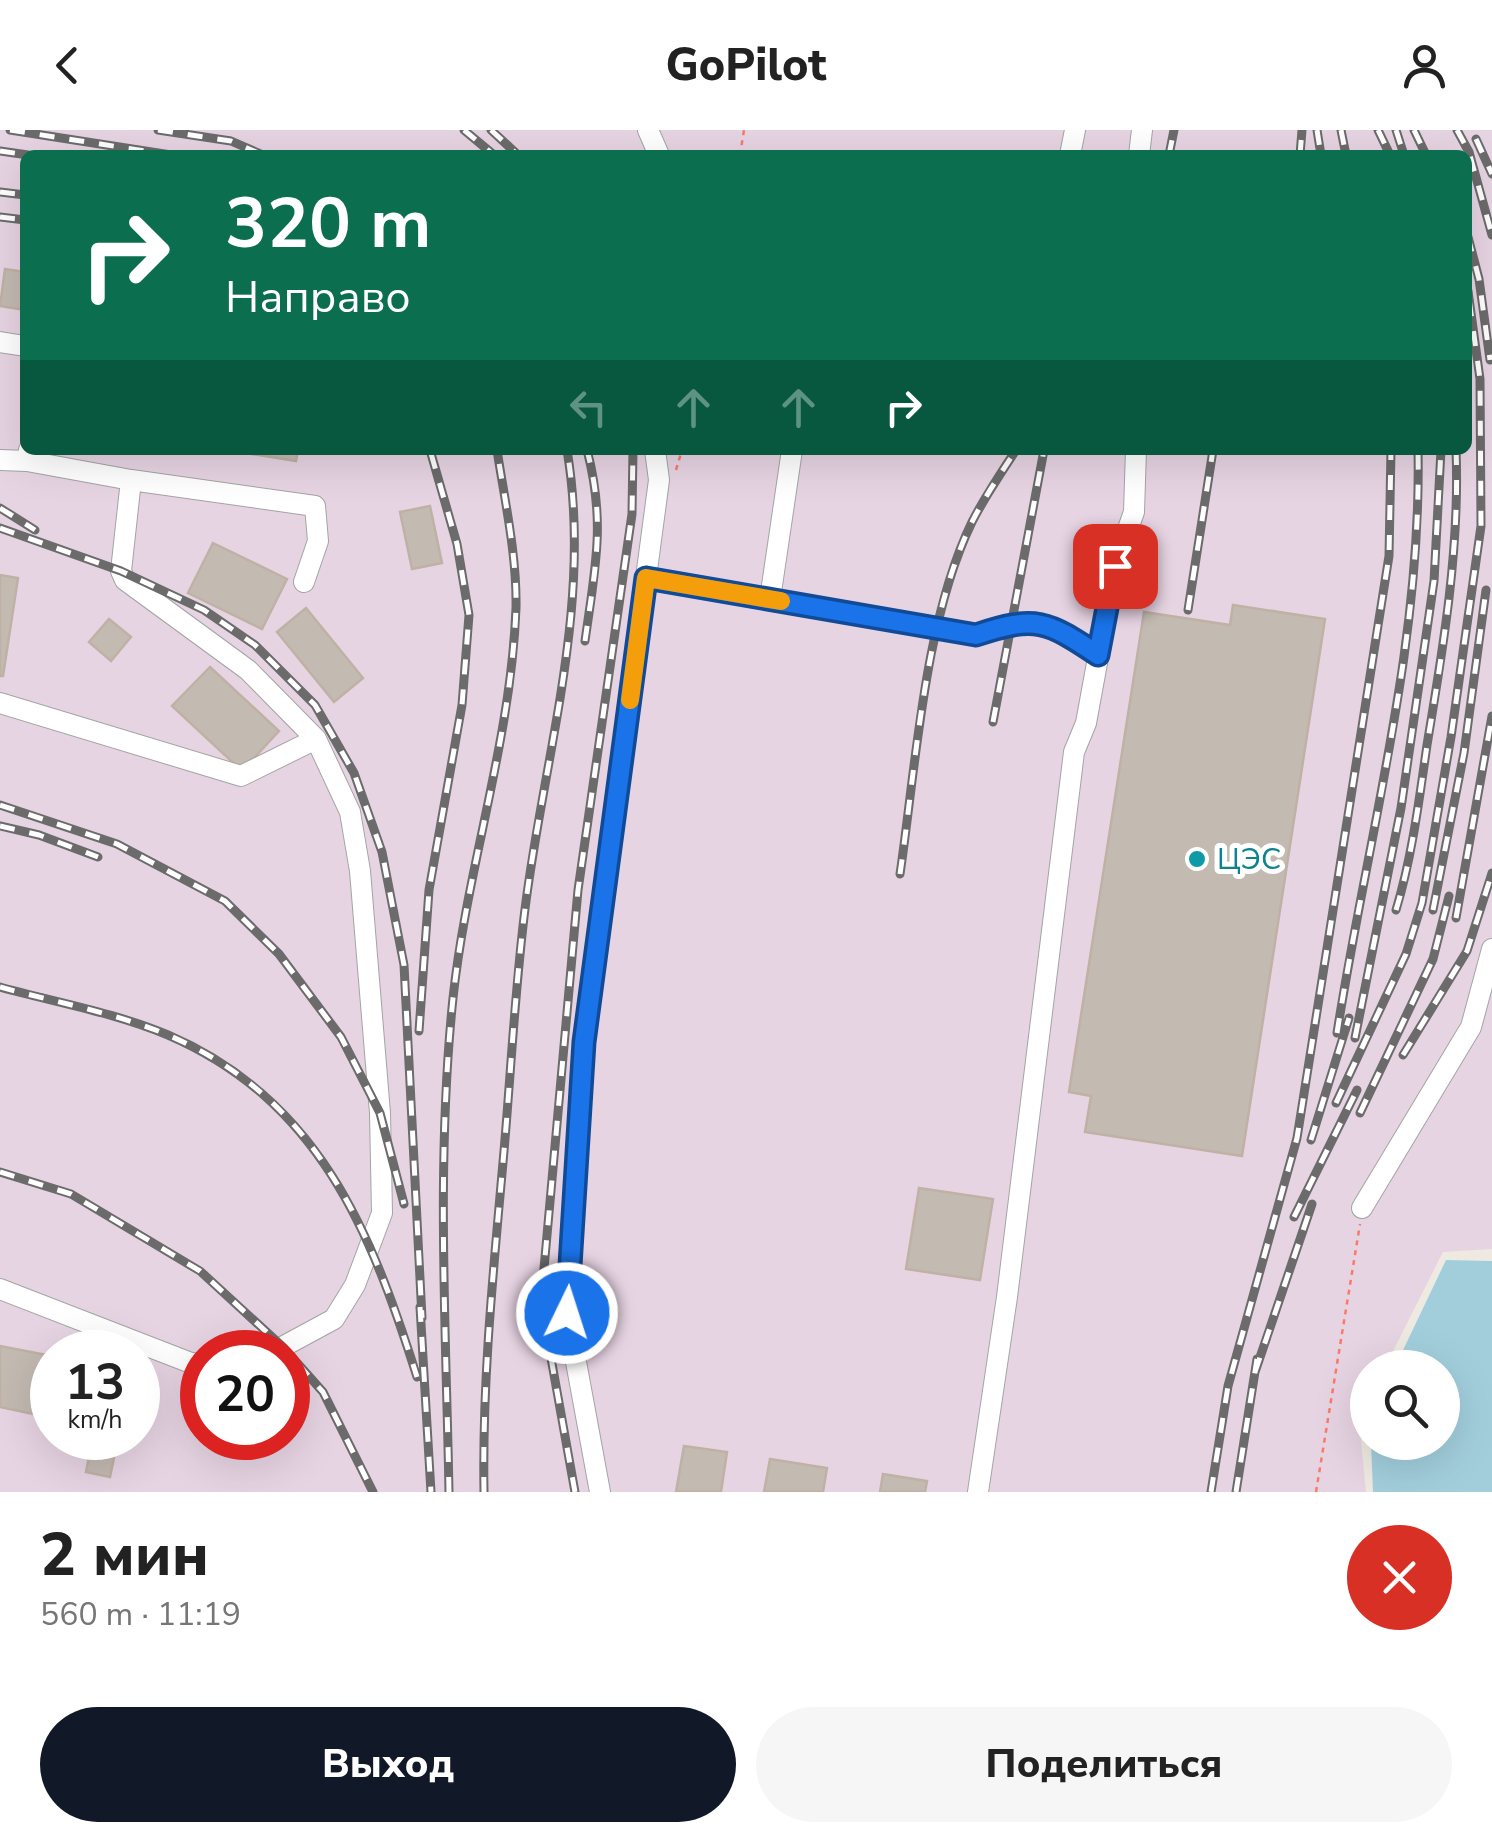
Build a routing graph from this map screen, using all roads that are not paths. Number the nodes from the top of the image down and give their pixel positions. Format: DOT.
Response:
graph roads {
  1 [pos="656,455"];
  2 [pos="791,455"];
  3 [pos="1136,455"];
  4 [pos="28,456"];
  5 [pos="0,460"];
  6 [pos="131,480"];
  7 [pos="646,578"];
  8 [pos="304,582"];
  9 [pos="770,599"];
  10 [pos="1098,655"];
  11 [pos="0,703"];
  12 [pos="316,739"];
  13 [pos="1492,949"];
  14 [pos="1362,1208"];
  15 [pos="0,1288"];
  16 [pos="310,1332"];
  17 [pos="180,1359"];
  18 [pos="600,1492"];
  19 [pos="978,1492"];
  1 -- 7 [label="lane"];
  2 -- 9 [label="lane"];
  3 -- 10 [label="lane"];
  4 -- 5 [label="lane"];
  4 -- 6 [label="lane"];
  6 -- 8 [label="lane"];
  6 -- 12 [label="lane"];
  7 -- 9 [label="lane"];
  7 -- 18 [label="lane"];
  9 -- 10 [label="lane"];
  10 -- 19 [label="lane"];
  11 -- 12 [label="lane"];
  12 -- 16 [label="lane"];
  13 -- 14 [label="lane"];
  15 -- 17 [label="lane"];
}
